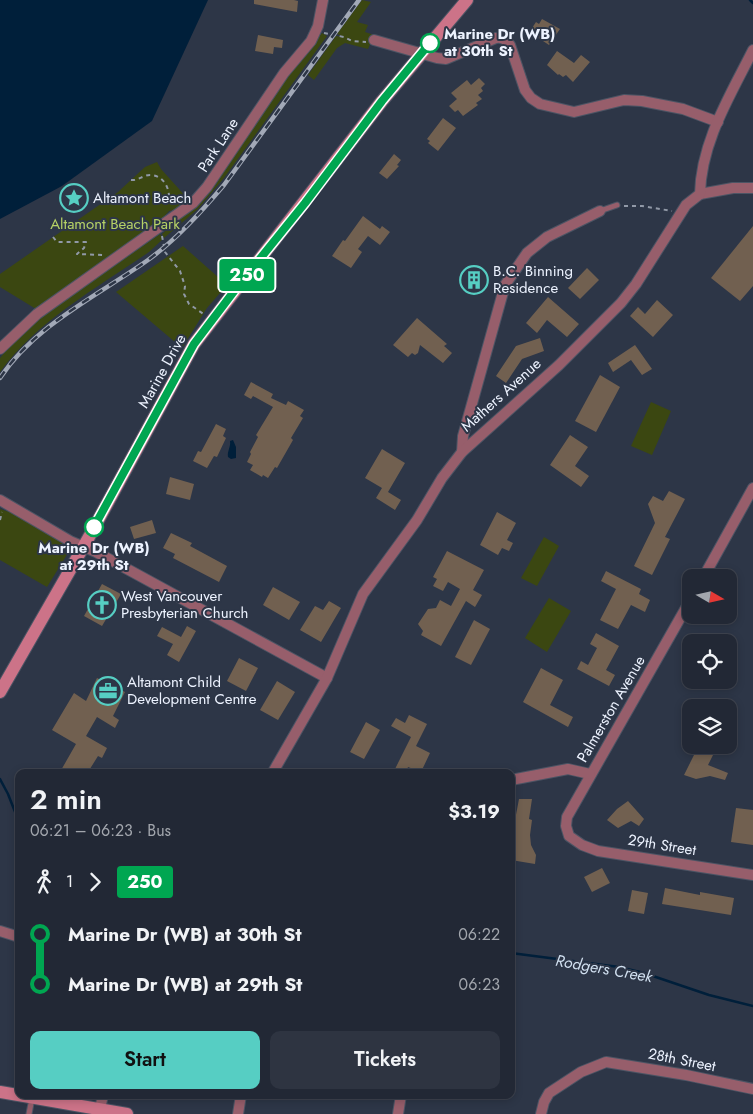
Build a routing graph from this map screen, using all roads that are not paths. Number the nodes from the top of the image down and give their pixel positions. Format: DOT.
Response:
graph roads {
  1 [pos="322,0"];
  2 [pos="467,0"];
  3 [pos="374,40"];
  4 [pos="753,50"];
  5 [pos="421,54"];
  6 [pos="718,122"];
  7 [pos="753,188"];
  8 [pos="700,194"];
  9 [pos="617,205"];
  10 [pos="600,211"];
  11 [pos="0,349"];
  12 [pos="462,452"];
  13 [pos="753,488"];
  14 [pos="1,504"];
  15 [pos="83,547"];
  16 [pos="708,569"];
  17 [pos="682,615"];
  18 [pos="327,678"];
  19 [pos="0,692"];
  20 [pos="275,769"];
  21 [pos="590,774"];
  22 [pos="515,779"];
  23 [pos="569,836"];
  24 [pos="753,874"];
  25 [pos="0,931"];
  26 [pos="15,936"];
  27 [pos="753,1089"];
  28 [pos="0,1092"];
  29 [pos="15,1094"];
  30 [pos="32,1099"];
  31 [pos="45,1099"];
  32 [pos="102,1099"];
  33 [pos="240,1099"];
  34 [pos="400,1099"];
  35 [pos="100,1112"];
  36 [pos="29,1114"];
  37 [pos="127,1114"];
  38 [pos="238,1114"];
  39 [pos="398,1114"];
  40 [pos="541,1114"];
  1 -- 11 [label="street, Park Lane"];
  2 -- 5 [label="main road, Marine Drive"];
  3 -- 5 [label="street"];
  4 -- 6 [label="street"];
  5 -- 6 [label="street"];
  5 -- 15 [label="main road, Marine Drive"];
  6 -- 8 [label="street"];
  7 -- 8 [label="street"];
  8 -- 12 [label="street, Mathers Avenue"];
  9 -- 10 [label="lane"];
  10 -- 12 [label="street"];
  12 -- 18 [label="street, Mathers Avenue"];
  13 -- 16 [label="street"];
  14 -- 15 [label="street"];
  15 -- 18 [label="street"];
  15 -- 19 [label="main road, Marine Drive"];
  17 -- 21 [label="street, Palmerston Avenue"];
  18 -- 20 [label="street, Mathers Avenue"];
  21 -- 22 [label="street"];
  21 -- 23 [label="street, Palmerston Avenue"];
  23 -- 24 [label="street, 29th Street"];
  25 -- 26 [label="street"];
  27 -- 40 [label="street, 28th Street"];
  28 -- 29 [label="main road"];
  30 -- 36 [label="lane"];
  31 -- 35 [label="main road"];
  32 -- 35 [label="street"];
  33 -- 38 [label="street"];
  34 -- 39 [label="street"];
  35 -- 37 [label="main road"];
}
